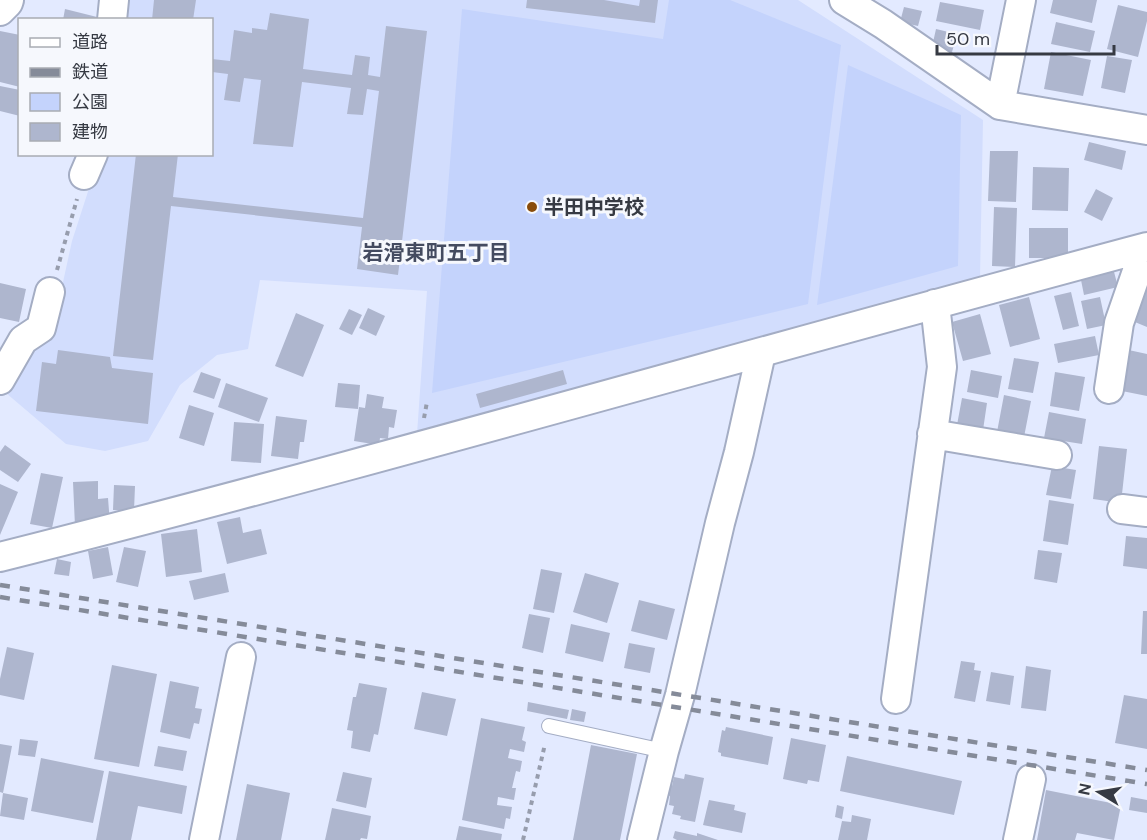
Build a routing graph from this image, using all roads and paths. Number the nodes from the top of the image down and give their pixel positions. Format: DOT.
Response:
graph roads {
  1 [pos="9,0"];
  2 [pos="114,0"];
  3 [pos="844,0"];
  4 [pos="1022,0"];
  5 [pos="0,11"];
  6 [pos="112,18"];
  7 [pos="1000,105"];
  8 [pos="1147,130"];
  9 [pos="89,165"];
  10 [pos="1146,247"];
  11 [pos="50,292"];
  12 [pos="934,304"];
  13 [pos="761,353"];
  14 [pos="0,380"];
  15 [pos="1110,389"];
  16 [pos="932,434"];
  17 [pos="1057,455"];
  18 [pos="0,557"];
  19 [pos="241,657"];
  20 [pos="896,699"];
  21 [pos="549,726"];
  22 [pos="664,751"];
  23 [pos="1031,778"];
  24 [pos="204,840"];
  25 [pos="523,840"];
  26 [pos="642,840"];
  27 [pos="1018,840"];
  1 -- 5 [label="street"];
  2 -- 6 [label="street"];
  3 -- 7 [label="street"];
  4 -- 7 [label="street"];
  7 -- 8 [label="street"];
  9 -- 11 [label="path"];
  10 -- 12 [label="street"];
  10 -- 15 [label="street"];
  11 -- 14 [label="street"];
  12 -- 13 [label="street"];
  12 -- 16 [label="street"];
  13 -- 18 [label="street"];
  13 -- 22 [label="street"];
  16 -- 17 [label="street"];
  16 -- 20 [label="street"];
  19 -- 24 [label="street"];
  21 -- 22 [label="lane"];
  21 -- 25 [label="path"];
  22 -- 26 [label="street"];
  23 -- 27 [label="street"];
}
